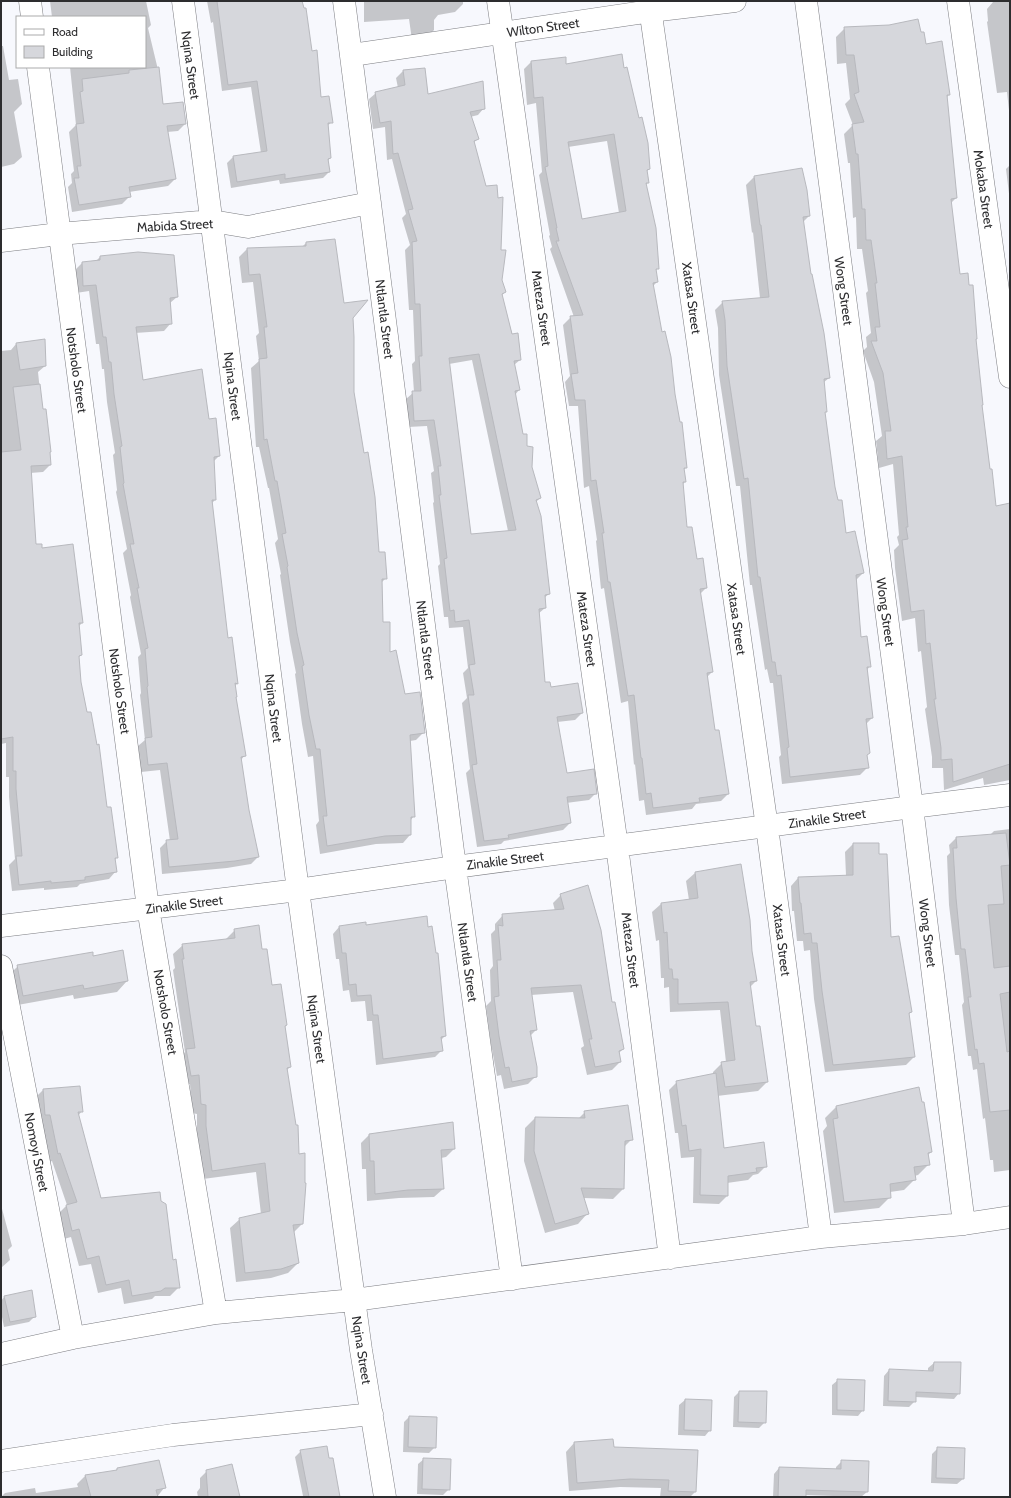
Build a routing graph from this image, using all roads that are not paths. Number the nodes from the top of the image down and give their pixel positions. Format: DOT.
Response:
graph roads {
  1 [pos="30,1"];
  2 [pos="183,1"];
  3 [pos="344,1"];
  4 [pos="498,1"];
  5 [pos="735,1"];
  6 [pos="806,1"];
  7 [pos="958,1"];
  8 [pos="650,6"];
  9 [pos="32,16"];
  10 [pos="503,33"];
  11 [pos="352,55"];
  12 [pos="38,68"];
  13 [pos="370,203"];
  14 [pos="212,221"];
  15 [pos="59,234"];
  16 [pos="1,241"];
  17 [pos="1010,377"];
  18 [pos="1010,795"];
  19 [pos="912,807"];
  20 [pos="767,827"];
  21 [pos="617,846"];
  22 [pos="455,867"];
  23 [pos="298,890"];
  24 [pos="148,908"];
  25 [pos="1,926"];
  26 [pos="1,966"];
  27 [pos="1010,1217"];
  28 [pos="964,1224"];
  29 [pos="821,1237"];
  30 [pos="670,1258"];
  31 [pos="512,1279"];
  32 [pos="354,1300"];
  33 [pos="216,1313"];
  34 [pos="73,1338"];
  35 [pos="1,1354"];
  36 [pos="372,1414"];
  37 [pos="1,1462"];
  38 [pos="385,1497"];
  1 -- 9 [label="street"];
  2 -- 14 [label="street, Nqina Street"];
  3 -- 11 [label="street, Ntlantla Street"];
  4 -- 10 [label="street, Mateza Street"];
  5 -- 8 [label="street, Wilton Street"];
  6 -- 19 [label="street, Wong Street"];
  7 -- 17 [label="street, Mokaba Street"];
  8 -- 10 [label="street, Wilton Street"];
  8 -- 20 [label="street, Xatasa Street"];
  10 -- 11 [label="street, Wilton Street"];
  10 -- 21 [label="street, Mateza Street"];
  11 -- 13 [label="street, Ntlantla Street"];
  12 -- 15 [label="street, Notsholo Street"];
  13 -- 14 [label="street, Mabida Street"];
  13 -- 22 [label="street, Ntlantla Street"];
  14 -- 15 [label="street, Mabida Street"];
  14 -- 23 [label="street, Nqina Street"];
  15 -- 16 [label="street, Mabida Street"];
  15 -- 24 [label="street, Notsholo Street"];
  18 -- 19 [label="street, Zinakile Street"];
  19 -- 20 [label="street, Zinakile Street"];
  19 -- 28 [label="street, Wong Street"];
  20 -- 21 [label="street, Zinakile Street"];
  20 -- 29 [label="street, Xatasa Street"];
  21 -- 22 [label="street, Zinakile Street"];
  21 -- 30 [label="street, Mateza Street"];
  22 -- 23 [label="street, Zinakile Street"];
  22 -- 31 [label="street, Ntlantla Street"];
  23 -- 24 [label="street, Zinakile Street"];
  23 -- 32 [label="street, Nqina Street"];
  24 -- 25 [label="street, Zinakile Street"];
  24 -- 33 [label="street, Notsholo Street"];
  26 -- 34 [label="street, Nomoyi Street"];
  27 -- 28 [label="street"];
  28 -- 29 [label="street"];
  29 -- 30 [label="street"];
  30 -- 31 [label="street"];
  31 -- 32 [label="street"];
  32 -- 33 [label="street"];
  32 -- 36 [label="street, Nqina Street"];
  33 -- 34 [label="street"];
  34 -- 35 [label="street"];
  36 -- 37 [label="street"];
  36 -- 38 [label="street, Nqina Street"];
}
